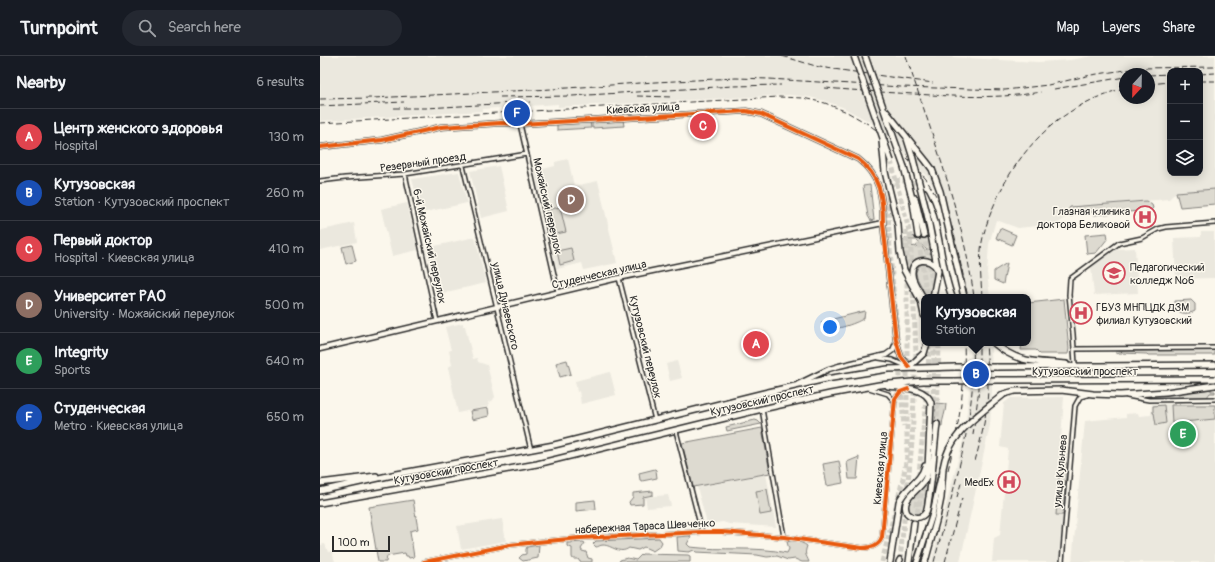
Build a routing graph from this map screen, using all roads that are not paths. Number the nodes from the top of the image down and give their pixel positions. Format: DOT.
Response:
graph roads {
  1 [pos="854,56"];
  2 [pos="865,56"];
  3 [pos="885,110"];
  4 [pos="520,124"];
  5 [pos="881,132"];
  6 [pos="904,134"];
  7 [pos="320,147"];
  8 [pos="527,154"];
  9 [pos="891,161"];
  10 [pos="464,166"];
  11 [pos="405,174"];
  12 [pos="906,175"];
  13 [pos="320,181"];
  14 [pos="924,192"];
  15 [pos="883,223"];
  16 [pos="1215,223"];
  17 [pos="924,235"];
  18 [pos="918,236"];
  19 [pos="938,271"];
  20 [pos="619,278"];
  21 [pos="558,292"];
  22 [pos="921,294"];
  23 [pos="934,294"];
  24 [pos="951,294"];
  25 [pos="963,294"];
  26 [pos="921,301"];
  27 [pos="497,307"];
  28 [pos="438,321"];
  29 [pos="896,340"];
  30 [pos="926,346"];
  31 [pos="997,346"];
  32 [pos="1215,348"];
  33 [pos="320,349"];
  34 [pos="1074,349"];
  35 [pos="876,357"];
  36 [pos="1074,364"];
  37 [pos="1215,365"];
  38 [pos="1101,366"];
  39 [pos="909,367"];
  40 [pos="1215,380"];
  41 [pos="879,385"];
  42 [pos="1215,385"];
  43 [pos="793,386"];
  44 [pos="865,387"];
  45 [pos="908,389"];
  46 [pos="1093,394"];
  47 [pos="1120,395"];
  48 [pos="1215,399"];
  49 [pos="895,402"];
  50 [pos="762,409"];
  51 [pos="655,420"];
  52 [pos="937,424"];
  53 [pos="676,430"];
  54 [pos="531,450"];
  55 [pos="928,456"];
  56 [pos="397,474"];
  57 [pos="320,483"];
  58 [pos="320,491"];
  59 [pos="320,503"];
  60 [pos="937,506"];
  61 [pos="914,523"];
  62 [pos="702,532"];
  63 [pos="784,537"];
  64 [pos="869,548"];
  65 [pos="424,562"];
  66 [pos="890,562"];
  67 [pos="910,562"];
  68 [pos="917,562"];
  69 [pos="925,562"];
  70 [pos="1062,562"];
  1 -- 5 [label="main road, bridge"];
  2 -- 3 [label="main road, bridge"];
  3 -- 6 [label="main road, bridge"];
  3 -- 12 [label="main road, bridge"];
  4 -- 7 [label="street, Киевская улица"];
  4 -- 8 [label="street, Можайский переулок"];
  4 -- 15 [label="street, Киевская улица"];
  5 -- 9 [label="main road, bridge"];
  5 -- 26 [label="main road, bridge"];
  6 -- 19 [label="main road, bridge"];
  6 -- 25 [label="main road, bridge"];
  8 -- 10 [label="street, Резервный проезд"];
  8 -- 21 [label="street, Можайский переулок"];
  10 -- 11 [label="street, Резервный проезд"];
  10 -- 27 [label="street, улица Дунаевского"];
  11 -- 13 [label="street, Резервный проезд"];
  11 -- 28 [label="street, 6-й Можайский переулок"];
  12 -- 17 [label="main road"];
  12 -- 18 [label="main road"];
  14 -- 24 [label="main road"];
  15 -- 20 [label="street, Студенческая улица"];
  15 -- 29 [label="street, Киевская улица"];
  16 -- 34 [label="street"];
  19 -- 22 [label="main road"];
  19 -- 23 [label="main road"];
  20 -- 21 [label="street, Студенческая улица"];
  20 -- 51 [label="street, Кутузовский переулок"];
  21 -- 27 [label="street, Студенческая улица"];
  27 -- 28 [label="street, Студенческая улица"];
  27 -- 54 [label="street, улица Дунаевского"];
  28 -- 33 [label="street, Студенческая улица"];
  29 -- 35 [label="street"];
  29 -- 39 [label="street, Киевская улица"];
  30 -- 39 [label="main road"];
  31 -- 36 [label="main road"];
  32 -- 34 [label="street"];
  34 -- 36 [label="street"];
  35 -- 39 [label="street"];
  35 -- 43 [label="street"];
  36 -- 38 [label="main road"];
  37 -- 38 [label="main road, Кутузовский проспект"];
  38 -- 39 [label="main road, Кутузовский проспект, bridge"];
  39 -- 43 [label="main road, Кутузовский проспект"];
  40 -- 41 [label="main road, Кутузовский проспект, bridge"];
  41 -- 44 [label="main road, Кутузовский проспект"];
  41 -- 45 [label="main road"];
  42 -- 47 [label="main road"];
  43 -- 51 [label="main road, Кутузовский проспект"];
  44 -- 49 [label="street"];
  44 -- 50 [label="main road, Кутузовский проспект"];
  45 -- 49 [label="street"];
  45 -- 55 [label="main road"];
  46 -- 47 [label="main road"];
  46 -- 60 [label="main road, bridge"];
  46 -- 70 [label="street, улица Кульнева"];
  47 -- 48 [label="street"];
  49 -- 64 [label="street, Киевская улица"];
  50 -- 53 [label="main road, Кутузовский проспект"];
  50 -- 63 [label="street"];
  51 -- 54 [label="main road, Кутузовский проспект"];
  52 -- 55 [label="main road"];
  53 -- 59 [label="main road, Кутузовский проспект"];
  53 -- 62 [label="street"];
  54 -- 56 [label="main road, Кутузовский проспект"];
  55 -- 66 [label="main road"];
  56 -- 57 [label="main road, Кутузовский проспект"];
  56 -- 58 [label="main road, Кутузовский проспект"];
  60 -- 68 [label="main road"];
  60 -- 69 [label="main road"];
  61 -- 67 [label="main road"];
  62 -- 63 [label="street, набережная Тараса Шевченко"];
  62 -- 65 [label="street, набережная Тараса Шевченко"];
  63 -- 64 [label="street, набережная Тараса Шевченко"];
}
